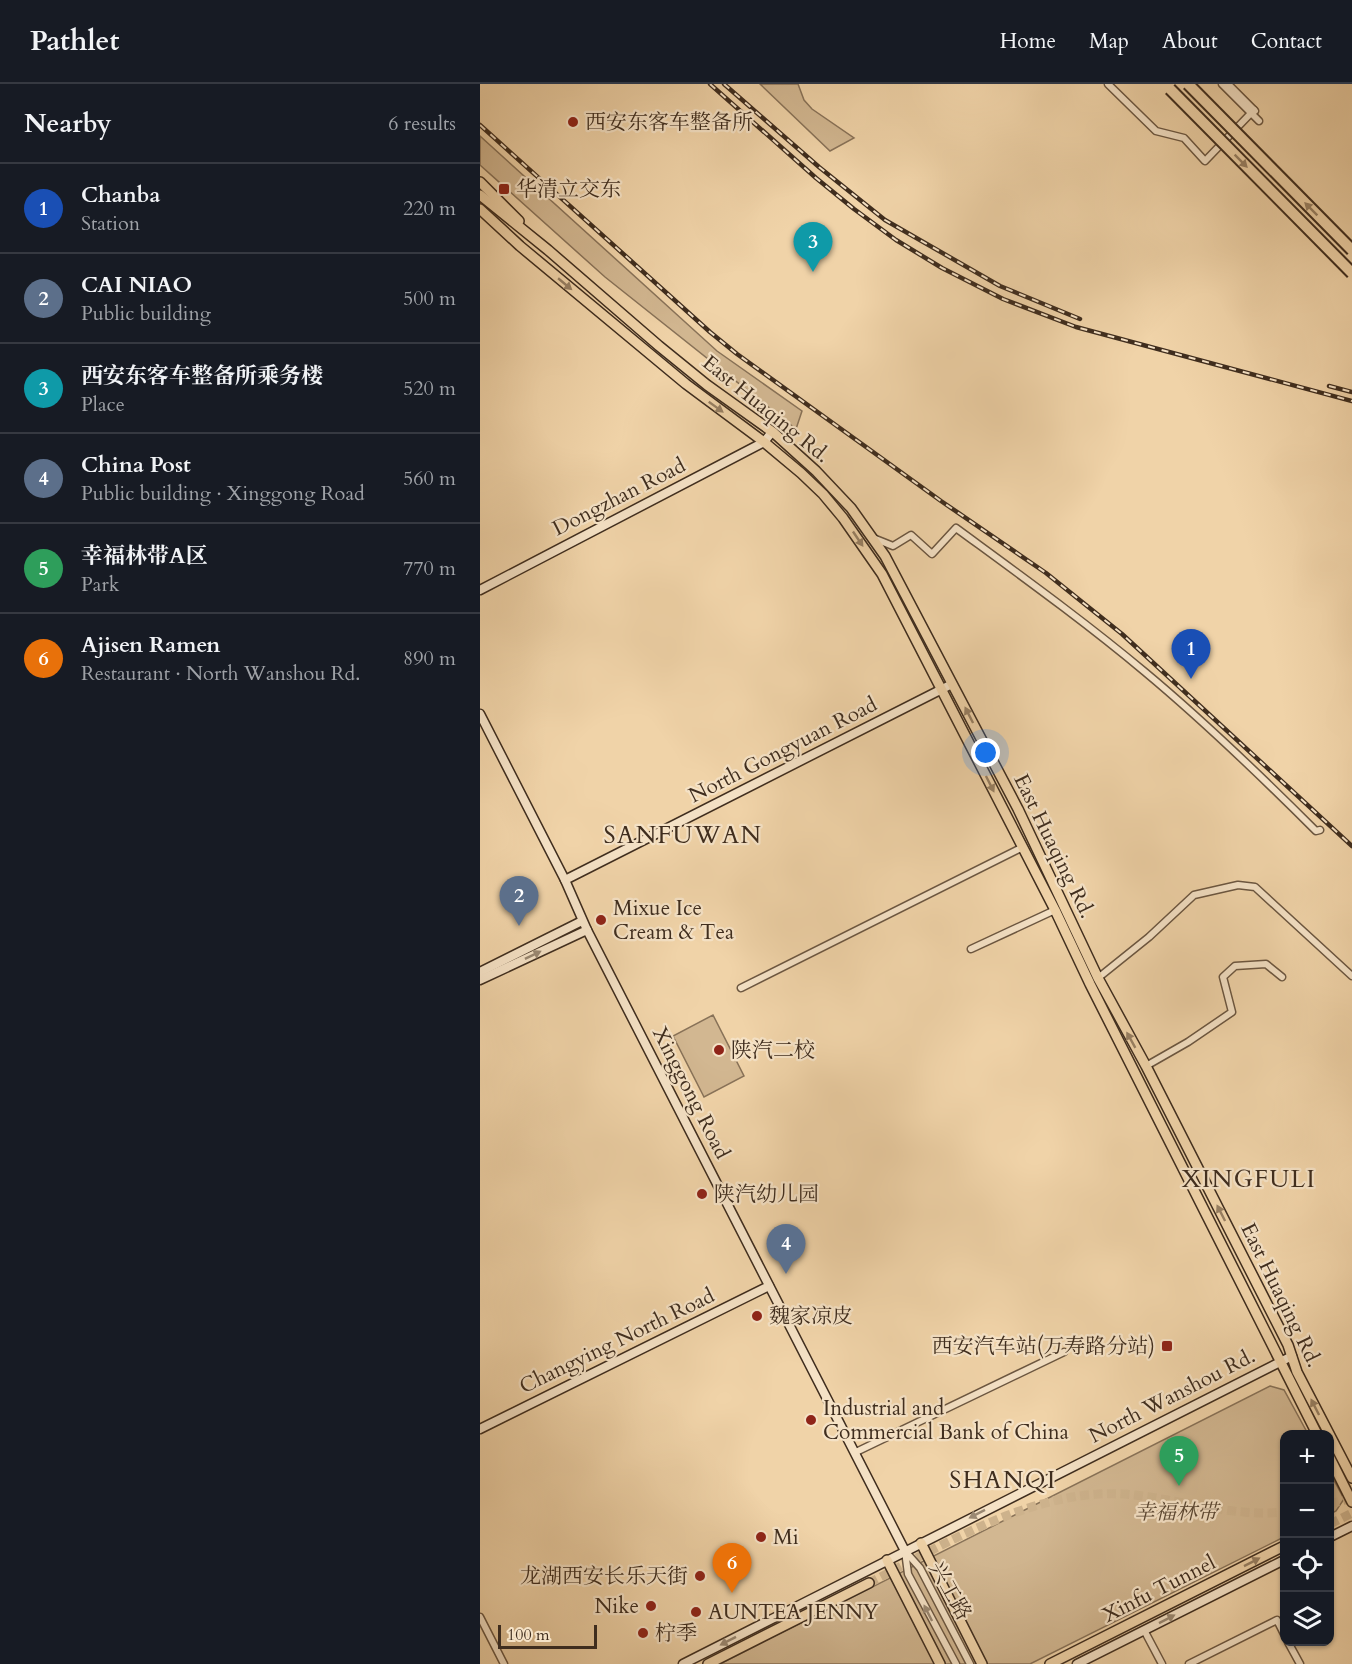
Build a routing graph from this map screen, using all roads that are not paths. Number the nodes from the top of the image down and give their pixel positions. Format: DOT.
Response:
graph roads {
  1 [pos="1108,84"];
  2 [pos="1188,84"];
  3 [pos="1222,84"];
  4 [pos="1228,84"];
  5 [pos="1170,89"];
  6 [pos="1252,111"];
  7 [pos="1260,119"];
  8 [pos="480,182"];
  9 [pos="480,195"];
  10 [pos="480,209"];
  11 [pos="480,216"];
  12 [pos="520,246"];
  13 [pos="548,250"];
  14 [pos="1352,250"];
  15 [pos="1352,273"];
  16 [pos="772,432"];
  17 [pos="764,442"];
  18 [pos="873,538"];
  19 [pos="480,590"];
  20 [pos="952,684"];
  21 [pos="942,689"];
  22 [pos="480,714"];
  23 [pos="1320,830"];
  24 [pos="1023,848"];
  25 [pos="565,880"];
  26 [pos="1054,910"];
  27 [pos="582,921"];
  28 [pos="587,930"];
  29 [pos="971,950"];
  30 [pos="480,972"];
  31 [pos="1352,976"];
  32 [pos="1282,977"];
  33 [pos="1098,978"];
  34 [pos="480,981"];
  35 [pos="741,988"];
  36 [pos="1146,1066"];
  37 [pos="770,1286"];
  38 [pos="1064,1353"];
  39 [pos="1292,1356"];
  40 [pos="1281,1361"];
  41 [pos="480,1429"];
  42 [pos="1315,1430"];
  43 [pos="856,1452"];
  44 [pos="1334,1467"];
  45 [pos="1352,1478"];
  46 [pos="1351,1497"];
  47 [pos="1352,1526"];
  48 [pos="1334,1535"];
  49 [pos="921,1543"];
  50 [pos="1280,1548"];
  51 [pos="905,1551"];
  52 [pos="887,1560"];
  53 [pos="1280,1562"];
  54 [pos="869,1583"];
  55 [pos="480,1617"];
  56 [pos="1280,1626"];
  57 [pos="1144,1630"];
  58 [pos="1291,1646"];
  59 [pos="504,1664"];
  60 [pos="683,1664"];
  61 [pos="708,1664"];
  62 [pos="940,1664"];
  63 [pos="956,1664"];
  64 [pos="970,1664"];
  65 [pos="982,1664"];
  66 [pos="1050,1664"];
  67 [pos="1077,1664"];
  68 [pos="1162,1664"];
  69 [pos="1189,1664"];
  70 [pos="1300,1664"];
  1 -- 6 [label="street"];
  14 -- 2 [label="highway, one-way, bridge"];
  3 -- 6 [label="street"];
  4 -- 6 [label="street"];
  5 -- 15 [label="highway, one-way, bridge"];
  6 -- 7 [label="street"];
  8 -- 13 [label="main road"];
  9 -- 13 [label="main road, East Huaqing Rd."];
  10 -- 12 [label="main road, East Huaqing Rd."];
  11 -- 12 [label="main road"];
  12 -- 17 [label="main road, East Huaqing Rd., one-way"];
  13 -- 16 [label="main road, East Huaqing Rd."];
  16 -- 17 [label="street, Dongzhan Road"];
  16 -- 18 [label="main road, East Huaqing Rd."];
  17 -- 19 [label="street, Dongzhan Road"];
  17 -- 21 [label="main road, East Huaqing Rd., one-way"];
  18 -- 20 [label="main road, East Huaqing Rd."];
  18 -- 23 [label="street"];
  20 -- 21 [label="street, North Gongyuan Road"];
  33 -- 20 [label="main road, East Huaqing Rd., one-way"];
  21 -- 24 [label="main road, East Huaqing Rd., one-way"];
  21 -- 25 [label="street, North Gongyuan Road"];
  22 -- 25 [label="street, Xinggong Road"];
  24 -- 26 [label="main road, East Huaqing Rd."];
  24 -- 35 [label="street"];
  25 -- 27 [label="street, Xinggong Road"];
  26 -- 29 [label="street"];
  26 -- 40 [label="main road, East Huaqing Rd."];
  27 -- 28 [label="street, Xinggong Road"];
  27 -- 30 [label="street"];
  34 -- 28 [label="street, one-way"];
  28 -- 37 [label="street, Xinggong Road"];
  31 -- 33 [label="street"];
  32 -- 36 [label="street"];
  36 -- 33 [label="main road, East Huaqing Rd., one-way"];
  39 -- 36 [label="main road, East Huaqing Rd., one-way"];
  37 -- 41 [label="street, Changying North Road"];
  37 -- 43 [label="street, Xinggong Road"];
  38 -- 43 [label="street"];
  39 -- 40 [label="street, North Wanshou Rd."];
  45 -- 39 [label="main road, East Huaqing Rd., one-way"];
  40 -- 42 [label="main road, East Huaqing Rd."];
  40 -- 49 [label="street, North Wanshou Rd., one-way"];
  43 -- 51 [label="street, Xinggong Road"];
  44 -- 46 [label="main road"];
  47 -- 48 [label="street"];
  49 -- 51 [label="street, North Wanshou Rd."];
  49 -- 65 [label="main road"];
  66 -- 50 [label="main road, Xinfu Tunnel, one-way"];
  51 -- 52 [label="street, North Wanshou Rd."];
  63 -- 51 [label="street, 兴工路, one-way"];
  51 -- 64 [label="street, 兴工路"];
  52 -- 60 [label="street, North Wanshou Rd., one-way"];
  52 -- 62 [label="main road"];
  57 -- 53 [label="street, one-way"];
  54 -- 61 [label="main road"];
  55 -- 59 [label="street"];
  56 -- 69 [label="street"];
  57 -- 67 [label="street"];
  57 -- 68 [label="street"];
  58 -- 70 [label="street"];
}
